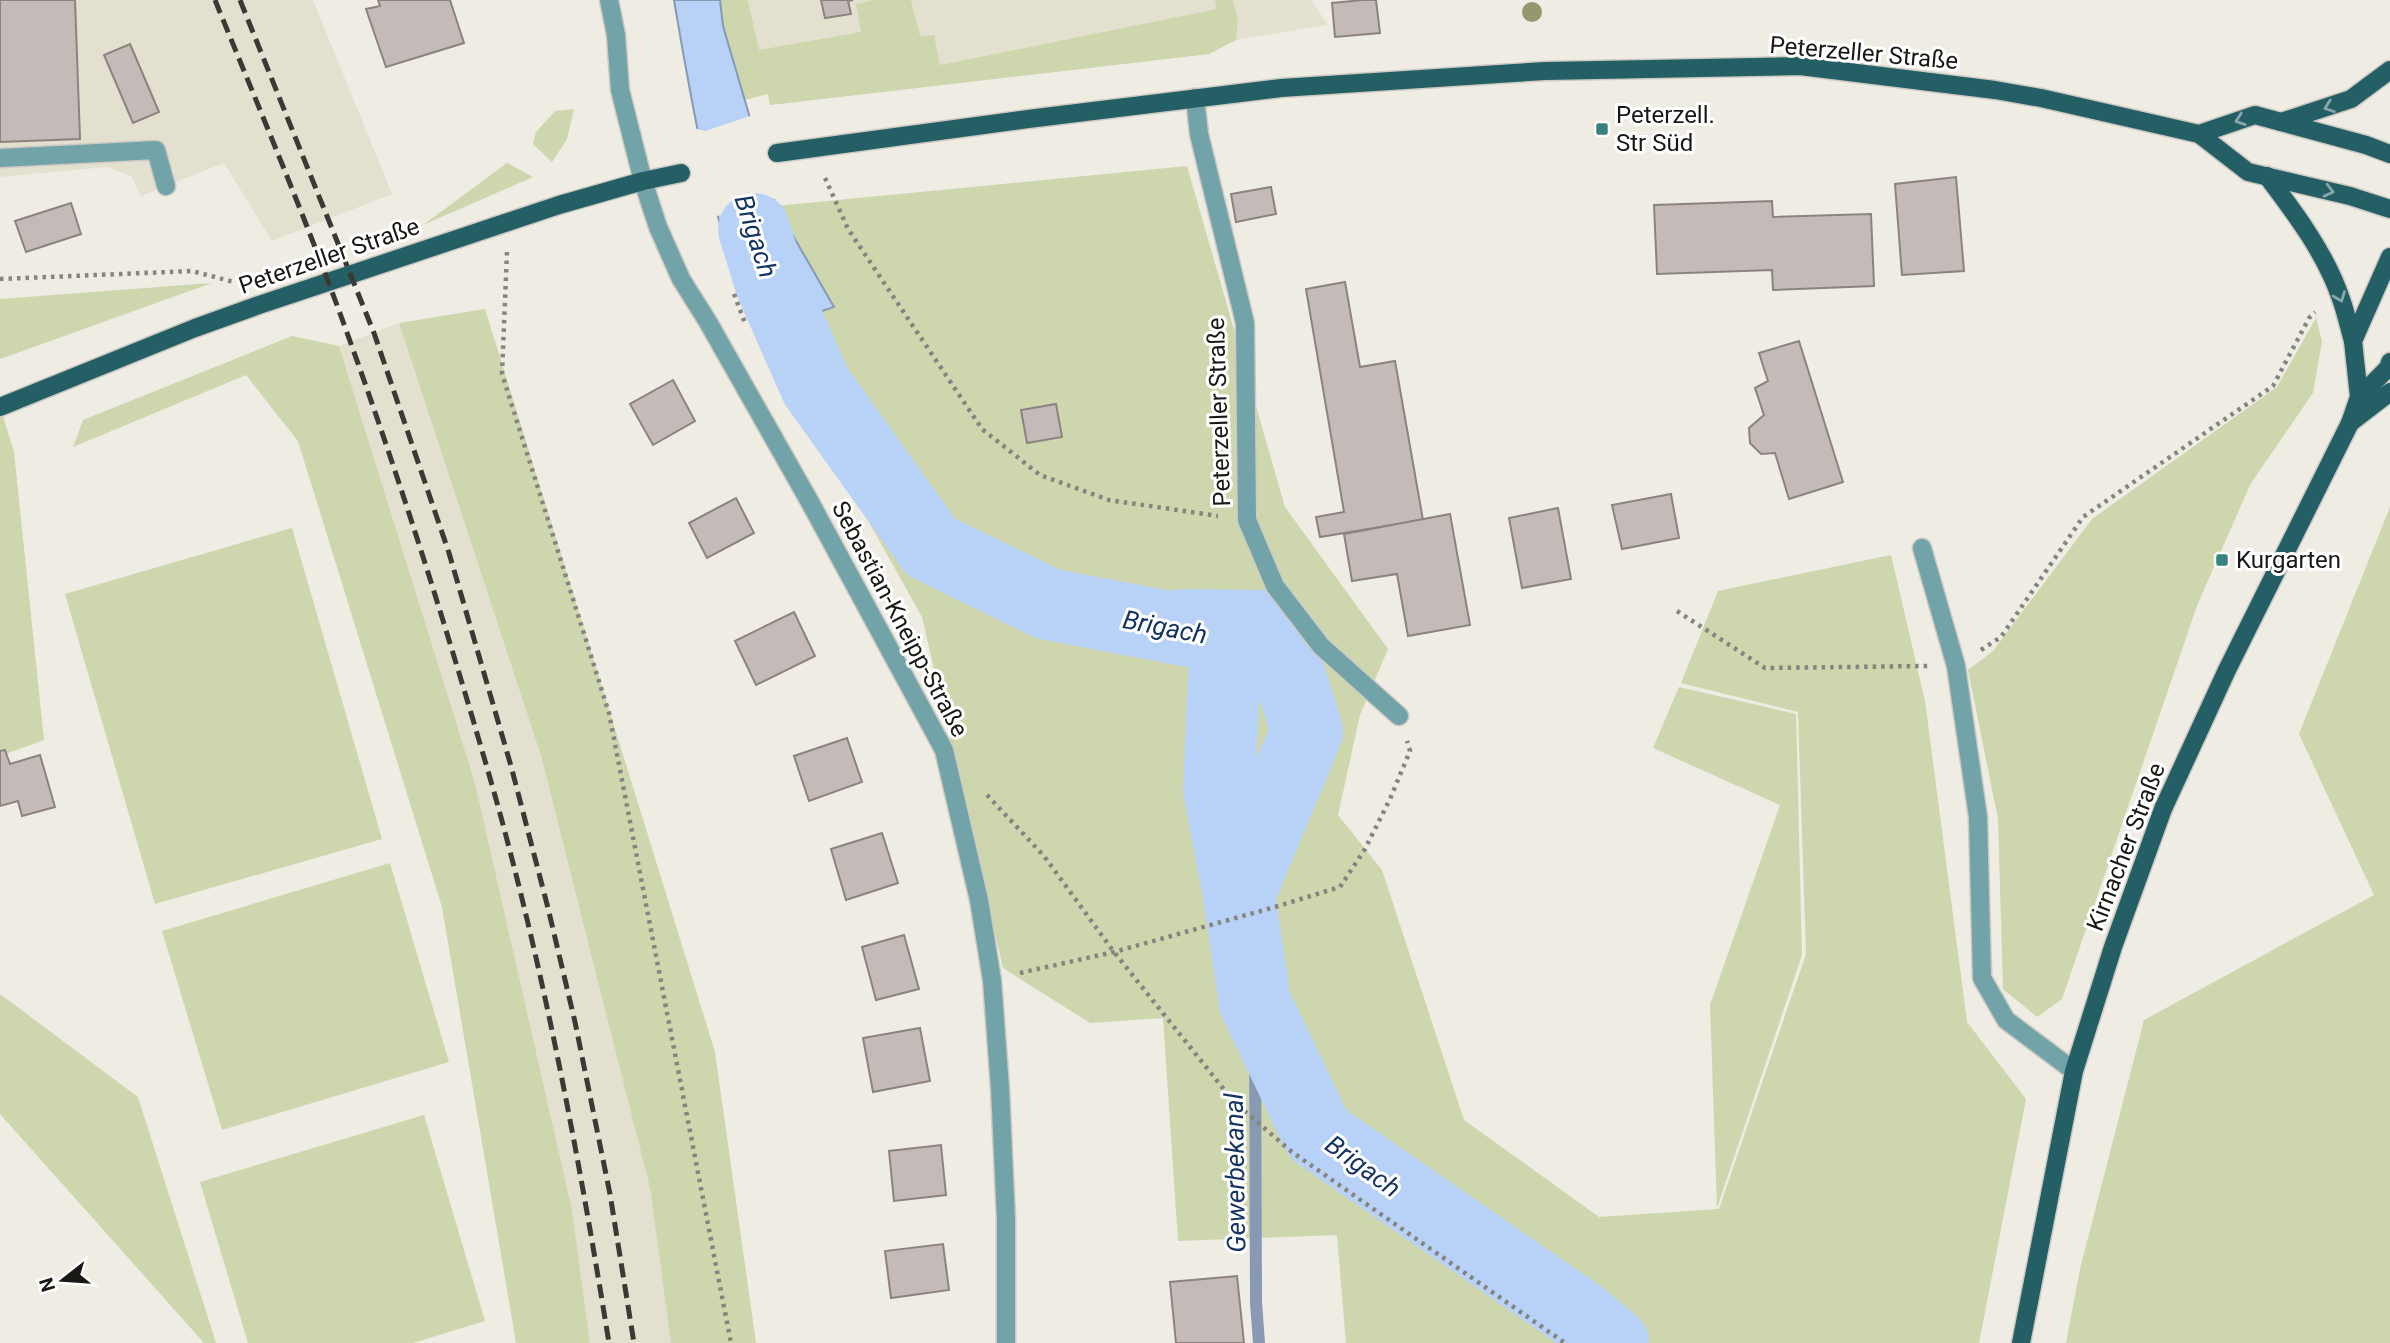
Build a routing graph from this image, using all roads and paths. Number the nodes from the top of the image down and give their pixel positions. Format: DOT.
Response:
graph roads {
  1 [pos="609,0"];
  2 [pos="2390,70"];
  3 [pos="1195,98"];
  4 [pos="2281,122"];
  5 [pos="2199,134"];
  6 [pos="776,153"];
  7 [pos="2390,154"];
  8 [pos="0,158"];
  9 [pos="681,173"];
  10 [pos="2267,176"];
  11 [pos="825,178"];
  12 [pos="643,181"];
  13 [pos="166,186"];
  14 [pos="2390,209"];
  15 [pos="507,251"];
  16 [pos="2390,257"];
  17 [pos="0,279"];
  18 [pos="237,283"];
  19 [pos="2320,306"];
  20 [pos="2353,341"];
  21 [pos="2390,362"];
  22 [pos="2390,392"];
  23 [pos="2359,397"];
  24 [pos="0,407"];
  25 [pos="2350,423"];
  26 [pos="1247,520"];
  27 [pos="1922,548"];
  28 [pos="1677,611"];
  29 [pos="1956,666"];
  30 [pos="1399,716"];
  31 [pos="980,789"];
  32 [pos="1114,952"];
  33 [pos="992,980"];
  34 [pos="2074,1071"];
  35 [pos="731,1343"];
  36 [pos="1006,1343"];
  37 [pos="1565,1343"];
  38 [pos="2021,1343"];
  1 -- 12 [label="street, Sebastian-Kneipp-Straße"];
  2 -- 4 [label="main road, one-way"];
  3 -- 5 [label="main road, Peterzeller Straße"];
  3 -- 6 [label="main road, Peterzeller Straße"];
  3 -- 26 [label="street, Peterzeller Straße"];
  4 -- 5 [label="main road, one-way"];
  4 -- 7 [label="main road"];
  5 -- 10 [label="main road"];
  8 -- 13 [label="street"];
  9 -- 12 [label="main road, Peterzeller Straße"];
  10 -- 14 [label="main road, one-way"];
  10 -- 20 [label="main road, one-way"];
  11 -- 26 [label="path"];
  12 -- 24 [label="main road, Peterzeller Straße"];
  12 -- 33 [label="street, Sebastian-Kneipp-Straße"];
  15 -- 35 [label="path"];
  16 -- 20 [label="main road, Kirnacher Straße"];
  17 -- 18 [label="path"];
  19 -- 29 [label="path"];
  20 -- 23 [label="main road, Kirnacher Straße"];
  21 -- 23 [label="main road, Kirnacher Straße"];
  22 -- 25 [label="main road"];
  23 -- 25 [label="main road, Kirnacher Straße"];
  25 -- 34 [label="main road, Kirnacher Straße"];
  26 -- 30 [label="street, Peterzeller Straße"];
  27 -- 29 [label="street"];
  28 -- 29 [label="path"];
  29 -- 34 [label="street"];
  30 -- 32 [label="path"];
  31 -- 32 [label="path"];
  32 -- 33 [label="path"];
  32 -- 37 [label="path"];
  33 -- 36 [label="street, Sebastian-Kneipp-Straße"];
  34 -- 38 [label="main road, Kirnacher Straße"];
}
